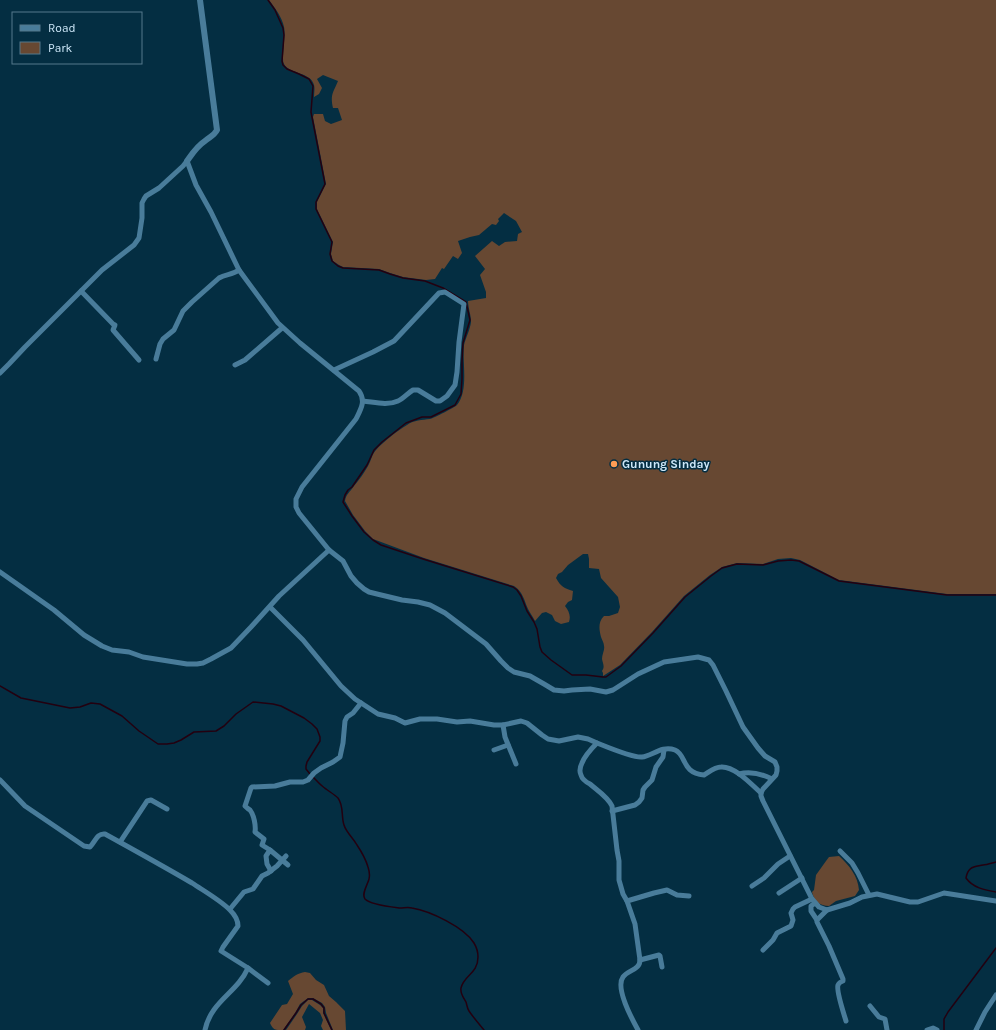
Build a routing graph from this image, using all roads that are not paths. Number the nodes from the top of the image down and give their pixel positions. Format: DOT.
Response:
graph roads {
  1 [pos="200,0"];
  2 [pos="187,161"];
  3 [pos="239,270"];
  4 [pos="81,291"];
  5 [pos="282,328"];
  6 [pos="156,359"];
  7 [pos="140,360"];
  8 [pos="234,365"];
  9 [pos="334,370"];
  10 [pos="0,373"];
  11 [pos="363,401"];
  12 [pos="329,550"];
  13 [pos="0,572"];
  14 [pos="270,607"];
  15 [pos="361,703"];
  16 [pos="503,725"];
  17 [pos="597,743"];
  18 [pos="508,745"];
  19 [pos="494,750"];
  20 [pos="664,750"];
  21 [pos="516,764"];
  22 [pos="739,774"];
  23 [pos="772,779"];
  24 [pos="0,780"];
  25 [pos="761,793"];
  26 [pos="167,809"];
  27 [pos="612,811"];
  28 [pos="120,842"];
  29 [pos="270,850"];
  30 [pos="840,851"];
  31 [pos="790,856"];
  32 [pos="284,858"];
  33 [pos="288,865"];
  34 [pos="271,871"];
  35 [pos="802,878"];
  36 [pos="752,886"];
  37 [pos="779,893"];
  38 [pos="869,895"];
  39 [pos="689,896"];
  40 [pos="627,901"];
  41 [pos="814,901"];
  42 [pos="996,901"];
  43 [pos="230,910"];
  44 [pos="827,910"];
  45 [pos="817,920"];
  46 [pos="763,950"];
  47 [pos="640,960"];
  48 [pos="662,967"];
  49 [pos="248,968"];
  50 [pos="268,983"];
  51 [pos="996,995"];
  52 [pos="870,1006"];
  53 [pos="846,1022"];
  54 [pos="205,1030"];
  55 [pos="638,1030"];
  56 [pos="887,1030"];
  57 [pos="927,1030"];
  58 [pos="937,1030"];
  59 [pos="976,1030"];
  1 -- 2 [label="street"];
  2 -- 3 [label="street"];
  2 -- 4 [label="street"];
  3 -- 5 [label="street"];
  3 -- 6 [label="street"];
  4 -- 7 [label="street"];
  4 -- 10 [label="street"];
  5 -- 8 [label="street"];
  5 -- 9 [label="street"];
  9 -- 11 [label="street"];
  9 -- 11 [label="street"];
  11 -- 12 [label="street"];
  12 -- 14 [label="street"];
  12 -- 23 [label="street"];
  13 -- 14 [label="street"];
  14 -- 15 [label="street"];
  15 -- 16 [label="street"];
  15 -- 29 [label="street"];
  16 -- 17 [label="street"];
  16 -- 18 [label="street"];
  17 -- 20 [label="street"];
  17 -- 27 [label="street"];
  18 -- 19 [label="street"];
  18 -- 21 [label="street"];
  20 -- 22 [label="street"];
  20 -- 27 [label="street"];
  22 -- 23 [label="street"];
  22 -- 25 [label="street"];
  23 -- 25 [label="street"];
  24 -- 28 [label="street"];
  25 -- 31 [label="street"];
  26 -- 28 [label="street"];
  27 -- 40 [label="street"];
  28 -- 43 [label="street"];
  29 -- 32 [label="street"];
  29 -- 34 [label="street"];
  30 -- 38 [label="street"];
  31 -- 35 [label="street"];
  31 -- 36 [label="street"];
  32 -- 33 [label="street"];
  32 -- 34 [label="street"];
  34 -- 43 [label="street"];
  35 -- 37 [label="street"];
  35 -- 41 [label="street"];
  38 -- 42 [label="street"];
  38 -- 44 [label="street"];
  39 -- 40 [label="street"];
  40 -- 47 [label="street"];
  41 -- 44 [label="street"];
  41 -- 45 [label="street"];
  41 -- 46 [label="street"];
  43 -- 49 [label="street"];
  44 -- 45 [label="street"];
  45 -- 53 [label="street"];
  47 -- 48 [label="street"];
  47 -- 55 [label="street"];
  49 -- 50 [label="street"];
  49 -- 54 [label="street"];
  51 -- 59 [label="street"];
  52 -- 56 [label="street"];
  57 -- 58 [label="street"];
}
